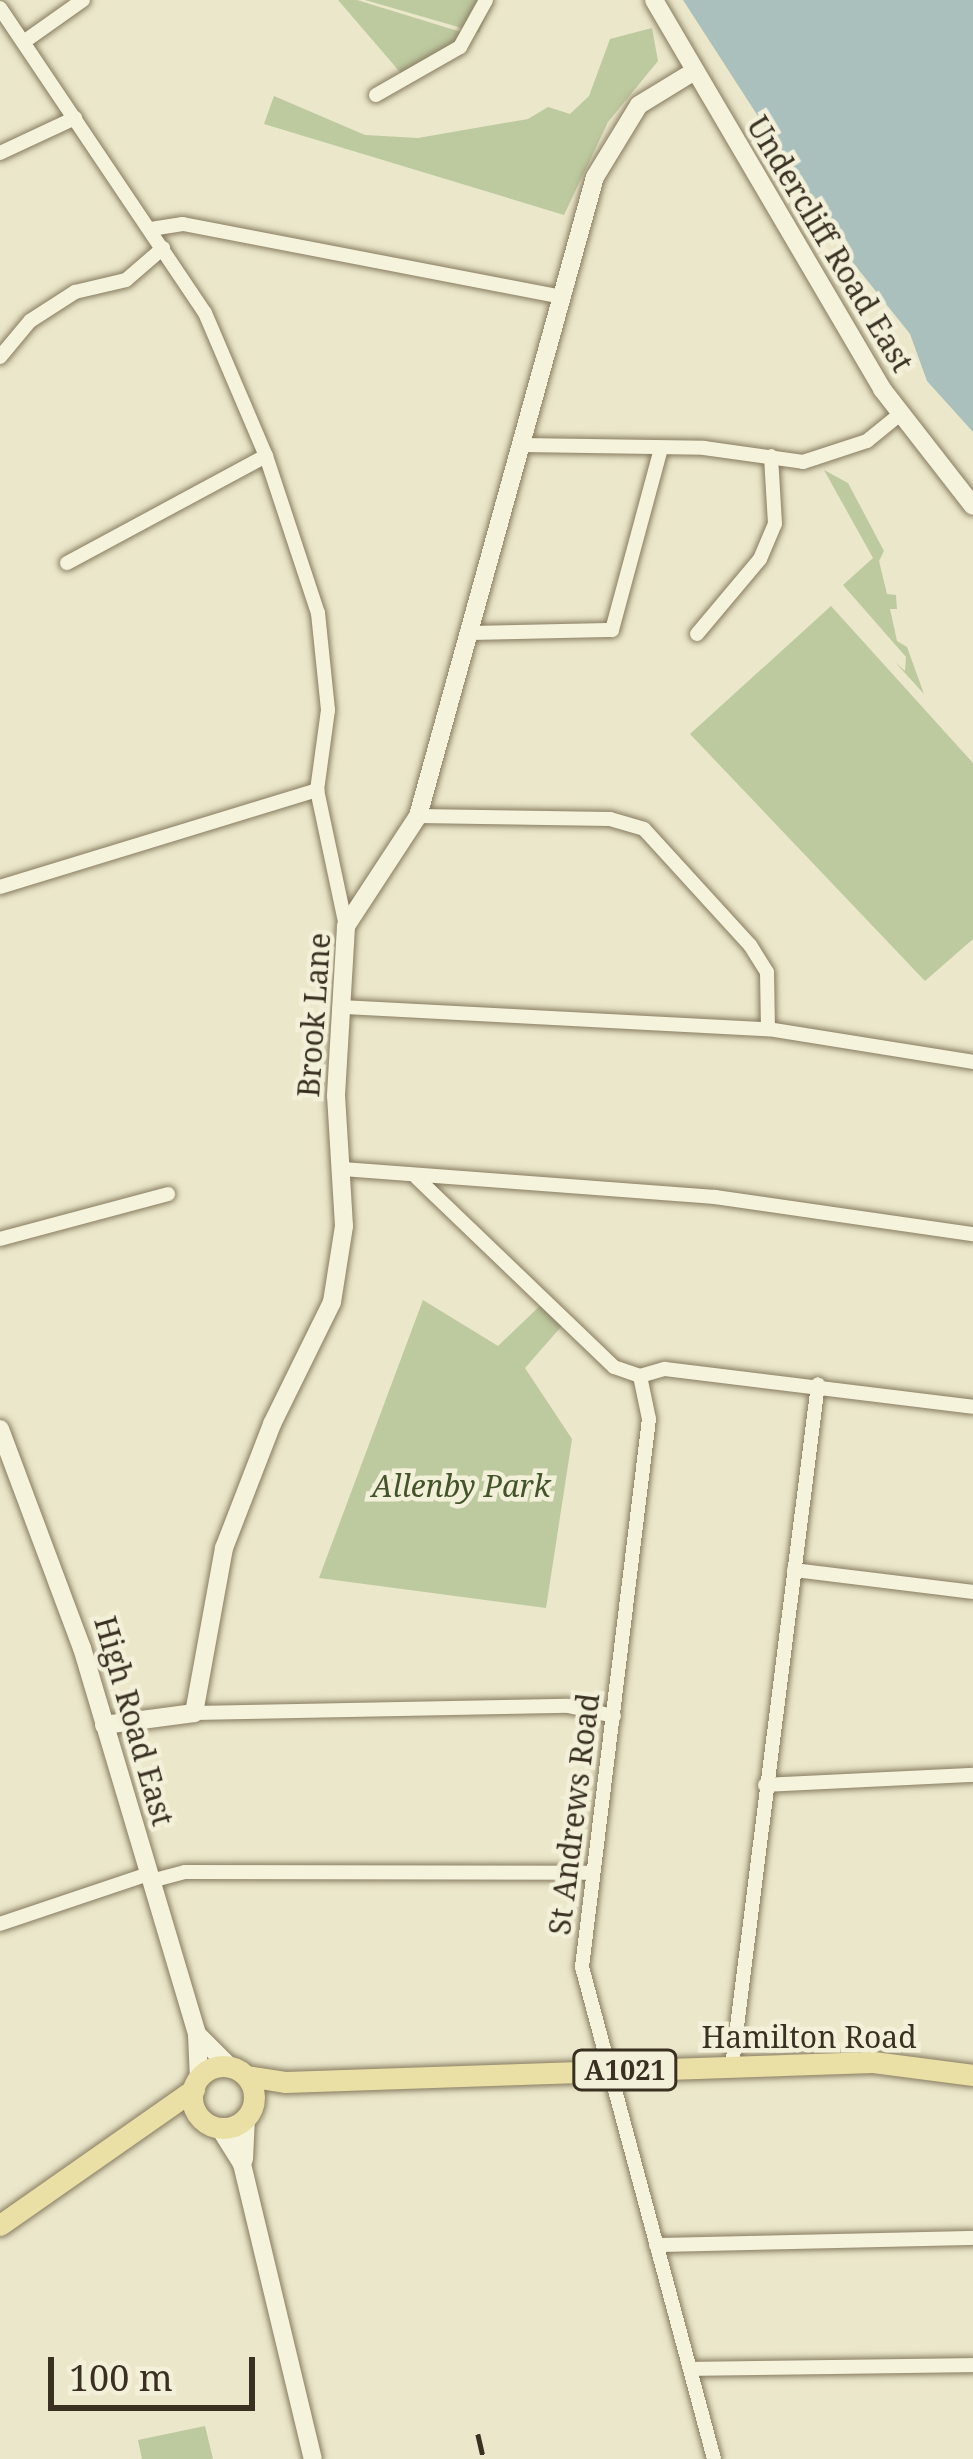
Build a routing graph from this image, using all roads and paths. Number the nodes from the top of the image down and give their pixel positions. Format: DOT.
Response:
graph roads {
  1 [pos="83,0"];
  2 [pos="486,0"];
  3 [pos="654,0"];
  4 [pos="0,8"];
  5 [pos="25,40"];
  6 [pos="693,72"];
  7 [pos="376,95"];
  8 [pos="76,118"];
  9 [pos="0,153"];
  10 [pos="151,229"];
  11 [pos="163,248"];
  12 [pos="563,297"];
  13 [pos="0,357"];
  14 [pos="899,415"];
  15 [pos="522,445"];
  16 [pos="661,448"];
  17 [pos="771,456"];
  18 [pos="266,457"];
  19 [pos="973,506"];
  20 [pos="67,563"];
  21 [pos="467,633"];
  22 [pos="698,634"];
  23 [pos="316,790"];
  24 [pos="418,816"];
  25 [pos="0,887"];
  26 [pos="346,926"];
  27 [pos="343,1007"];
  28 [pos="768,1029"];
  29 [pos="973,1062"];
  30 [pos="343,1169"];
  31 [pos="417,1178"];
  32 [pos="168,1194"];
  33 [pos="973,1234"];
  34 [pos="0,1239"];
  35 [pos="640,1376"];
  36 [pos="818,1384"];
  37 [pos="973,1407"];
  38 [pos="0,1429"];
  39 [pos="794,1570"];
  40 [pos="973,1592"];
  41 [pos="194,1713"];
  42 [pos="614,1715"];
  43 [pos="104,1725"];
  44 [pos="973,1775"];
  45 [pos="765,1785"];
  46 [pos="591,1873"];
  47 [pos="150,1878"];
  48 [pos="0,1924"];
  49 [pos="197,2034"];
  50 [pos="732,2066"];
  51 [pos="609,2071"];
  52 [pos="238,2072"];
  53 [pos="973,2075"];
  54 [pos="284,2082"];
  55 [pos="196,2084"];
  56 [pos="250,2111"];
  57 [pos="161,2116"];
  58 [pos="210,2123"];
  59 [pos="242,2164"];
  60 [pos="0,2225"];
  61 [pos="973,2237"];
  62 [pos="656,2245"];
  63 [pos="973,2365"];
  64 [pos="690,2369"];
  65 [pos="313,2459"];
  66 [pos="714,2459"];
  1 -- 5 [label="street"];
  2 -- 7 [label="street"];
  3 -- 6 [label="street, Undercliff Road East"];
  4 -- 5 [label="street"];
  5 -- 8 [label="street"];
  6 -- 12 [label="street, Brook Lane"];
  6 -- 14 [label="street, Undercliff Road East"];
  8 -- 9 [label="street"];
  8 -- 10 [label="street"];
  10 -- 11 [label="street"];
  10 -- 12 [label="street"];
  11 -- 13 [label="street"];
  11 -- 18 [label="street"];
  12 -- 15 [label="street, Brook Lane"];
  14 -- 17 [label="street"];
  14 -- 19 [label="street, Undercliff Road East"];
  15 -- 16 [label="street"];
  15 -- 21 [label="street, Brook Lane"];
  16 -- 17 [label="street"];
  16 -- 21 [label="street"];
  17 -- 22 [label="street"];
  18 -- 20 [label="street"];
  18 -- 23 [label="street"];
  21 -- 24 [label="street, Brook Lane"];
  23 -- 25 [label="street"];
  23 -- 26 [label="street"];
  24 -- 26 [label="street, Brook Lane"];
  24 -- 28 [label="street"];
  26 -- 27 [label="street, Brook Lane"];
  27 -- 28 [label="street"];
  27 -- 30 [label="street, Brook Lane"];
  28 -- 29 [label="street"];
  30 -- 31 [label="street"];
  30 -- 41 [label="street, Brook Lane"];
  31 -- 33 [label="street"];
  31 -- 35 [label="street"];
  32 -- 34 [label="street"];
  35 -- 36 [label="street"];
  35 -- 42 [label="street, St Andrews Road"];
  36 -- 37 [label="street"];
  36 -- 39 [label="street"];
  38 -- 43 [label="street, High Road East"];
  39 -- 40 [label="street"];
  39 -- 45 [label="street"];
  41 -- 42 [label="street"];
  41 -- 43 [label="street"];
  42 -- 46 [label="street, St Andrews Road"];
  43 -- 47 [label="street, High Road East"];
  44 -- 45 [label="street"];
  45 -- 50 [label="street"];
  46 -- 47 [label="street"];
  46 -- 51 [label="street, St Andrews Road"];
  47 -- 48 [label="street"];
  47 -- 49 [label="street, High Road East"];
  49 -- 52 [label="street, High Road East"];
  49 -- 55 [label="street, High Road East"];
  50 -- 51 [label="main road, Hamilton Road / A1021"];
  50 -- 53 [label="main road, Hamilton Road / A1021"];
  51 -- 54 [label="main road, Hamilton Road / A1021"];
  51 -- 62 [label="street, St Andrews Road"];
  52 -- 54 [label="main road, Hamilton Road / A1021"];
  52 -- 55 [label="main road"];
  52 -- 56 [label="main road"];
  54 -- 56 [label="main road"];
  55 -- 57 [label="main road"];
  55 -- 58 [label="main road"];
  56 -- 58 [label="main road"];
  56 -- 59 [label="street"];
  57 -- 58 [label="main road"];
  57 -- 60 [label="main road"];
  58 -- 59 [label="street"];
  59 -- 65 [label="street"];
  61 -- 62 [label="street"];
  62 -- 64 [label="street, St Andrews Road"];
  63 -- 64 [label="street"];
  64 -- 66 [label="street, St Andrews Road"];
}
